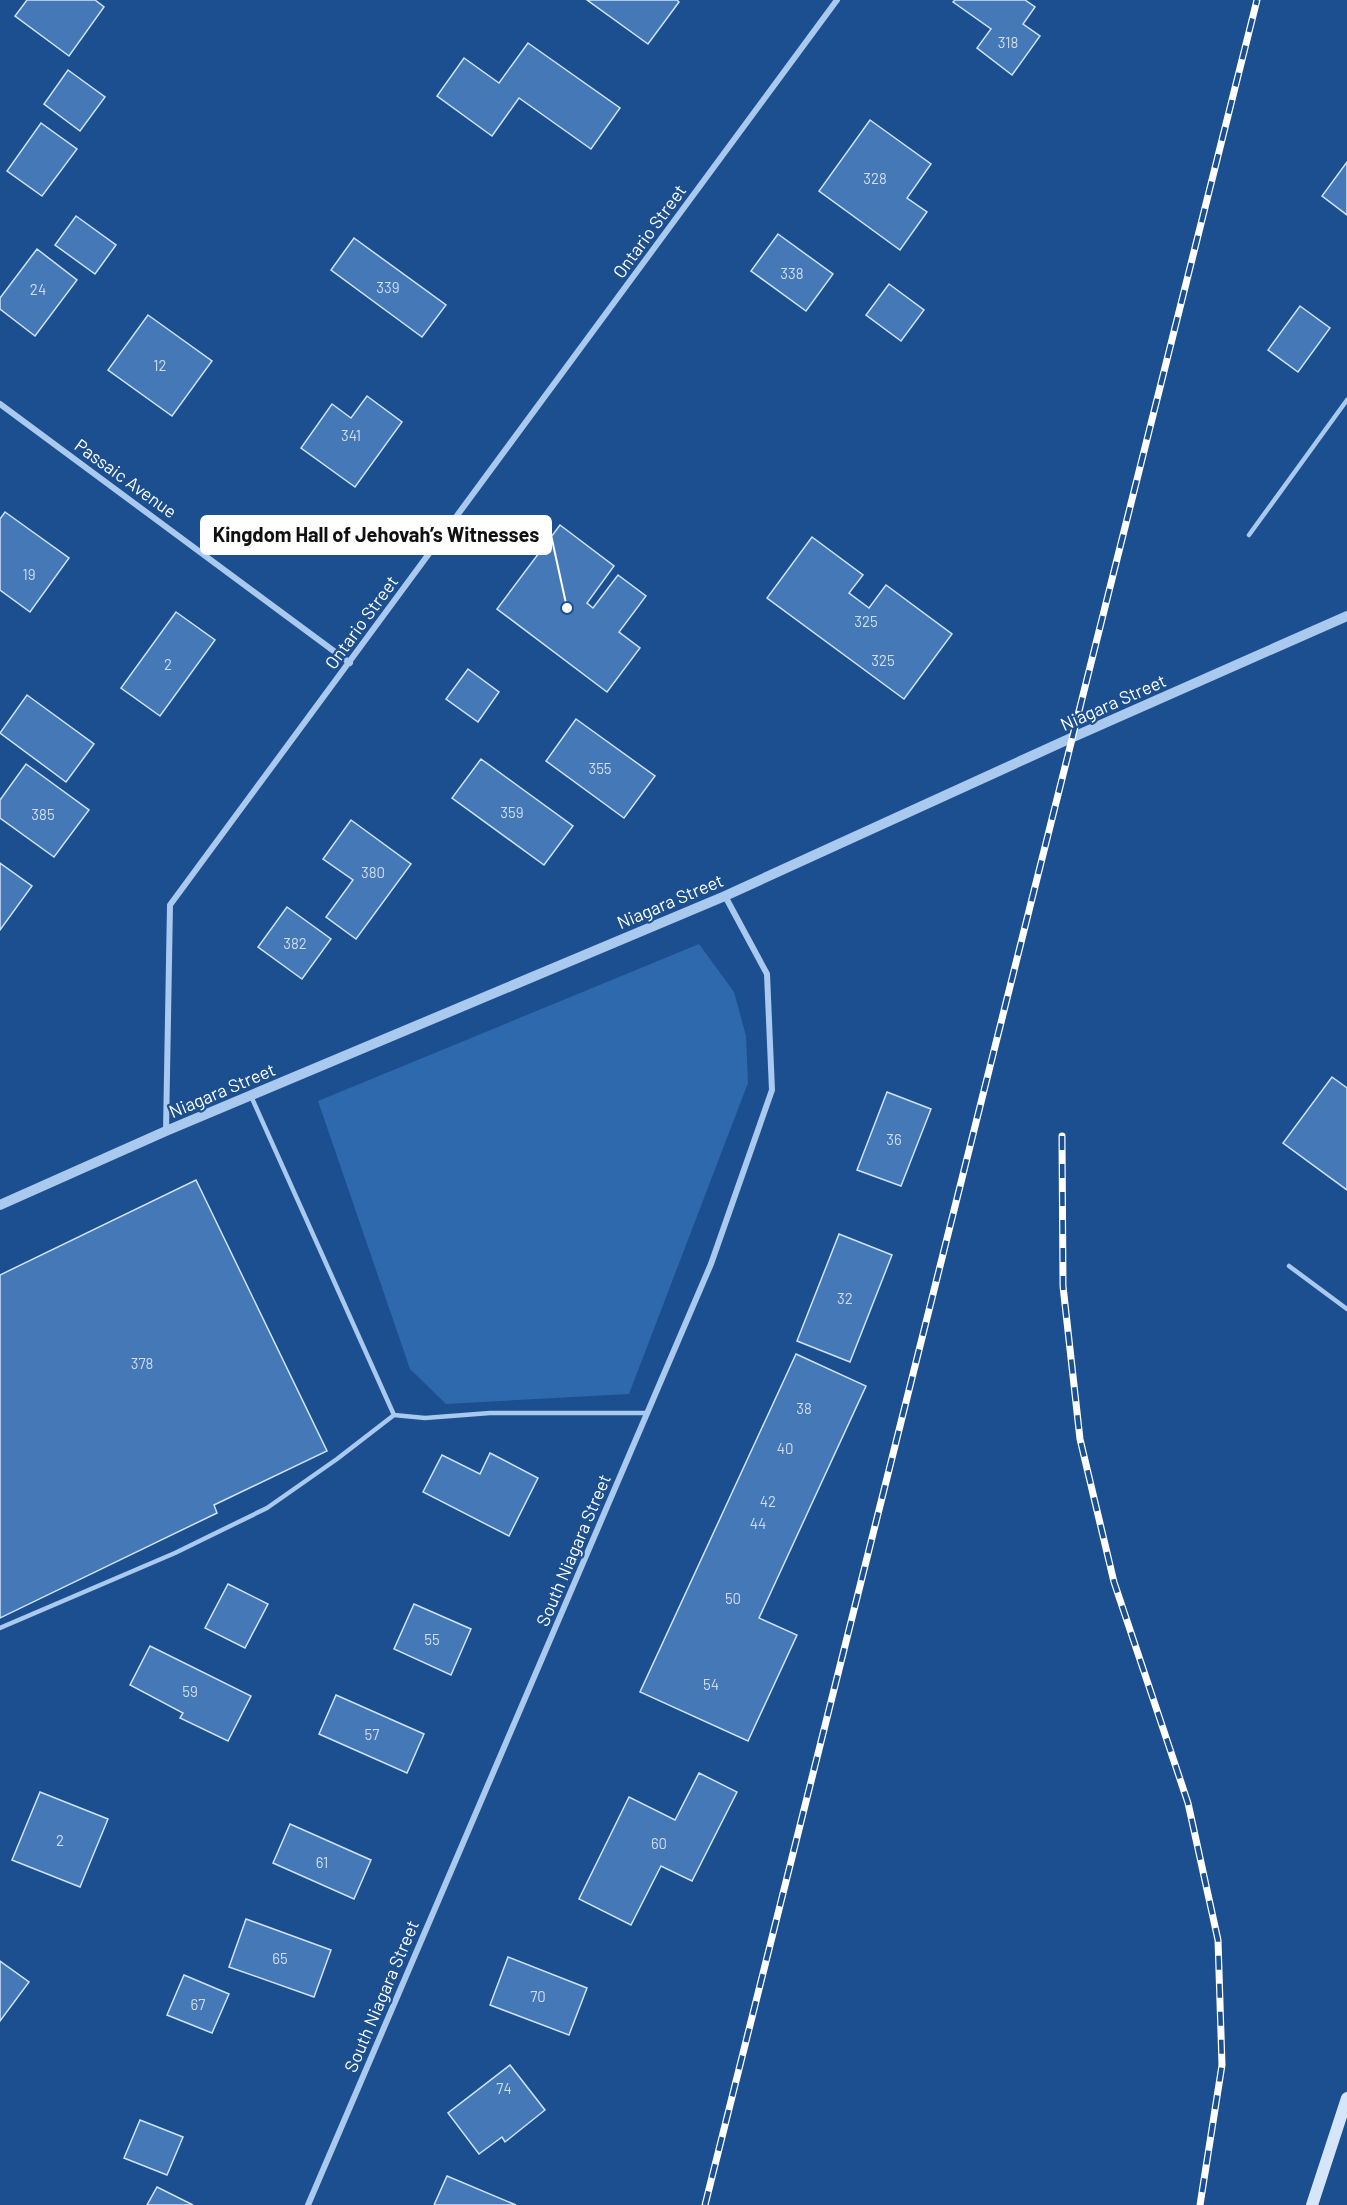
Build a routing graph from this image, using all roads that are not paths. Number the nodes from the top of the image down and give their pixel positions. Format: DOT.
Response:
graph roads {
  1 [pos="837,0"];
  2 [pos="1347,400"];
  3 [pos="0,404"];
  4 [pos="1249,535"];
  5 [pos="1347,616"];
  6 [pos="350,663"];
  7 [pos="725,896"];
  8 [pos="250,1095"];
  9 [pos="166,1131"];
  10 [pos="0,1205"];
  11 [pos="1288,1266"];
  12 [pos="1347,1309"];
  13 [pos="647,1413"];
  14 [pos="394,1415"];
  15 [pos="0,1628"];
  16 [pos="1347,2098"];
  17 [pos="308,2205"];
  18 [pos="1312,2205"];
  1 -- 6 [label="street, Ontario Street"];
  2 -- 4 [label="lane"];
  3 -- 6 [label="street, Passaic Avenue"];
  5 -- 7 [label="street, Niagara Street"];
  6 -- 9 [label="street, Ontario Street"];
  7 -- 8 [label="street, Niagara Street"];
  7 -- 13 [label="street, South Niagara Street"];
  8 -- 9 [label="street, Niagara Street"];
  8 -- 14 [label="lane"];
  9 -- 10 [label="street, Niagara Street"];
  11 -- 12 [label="lane"];
  13 -- 14 [label="lane"];
  13 -- 17 [label="street, South Niagara Street"];
  14 -- 15 [label="lane"];
  16 -- 18 [label="main road"];
}
